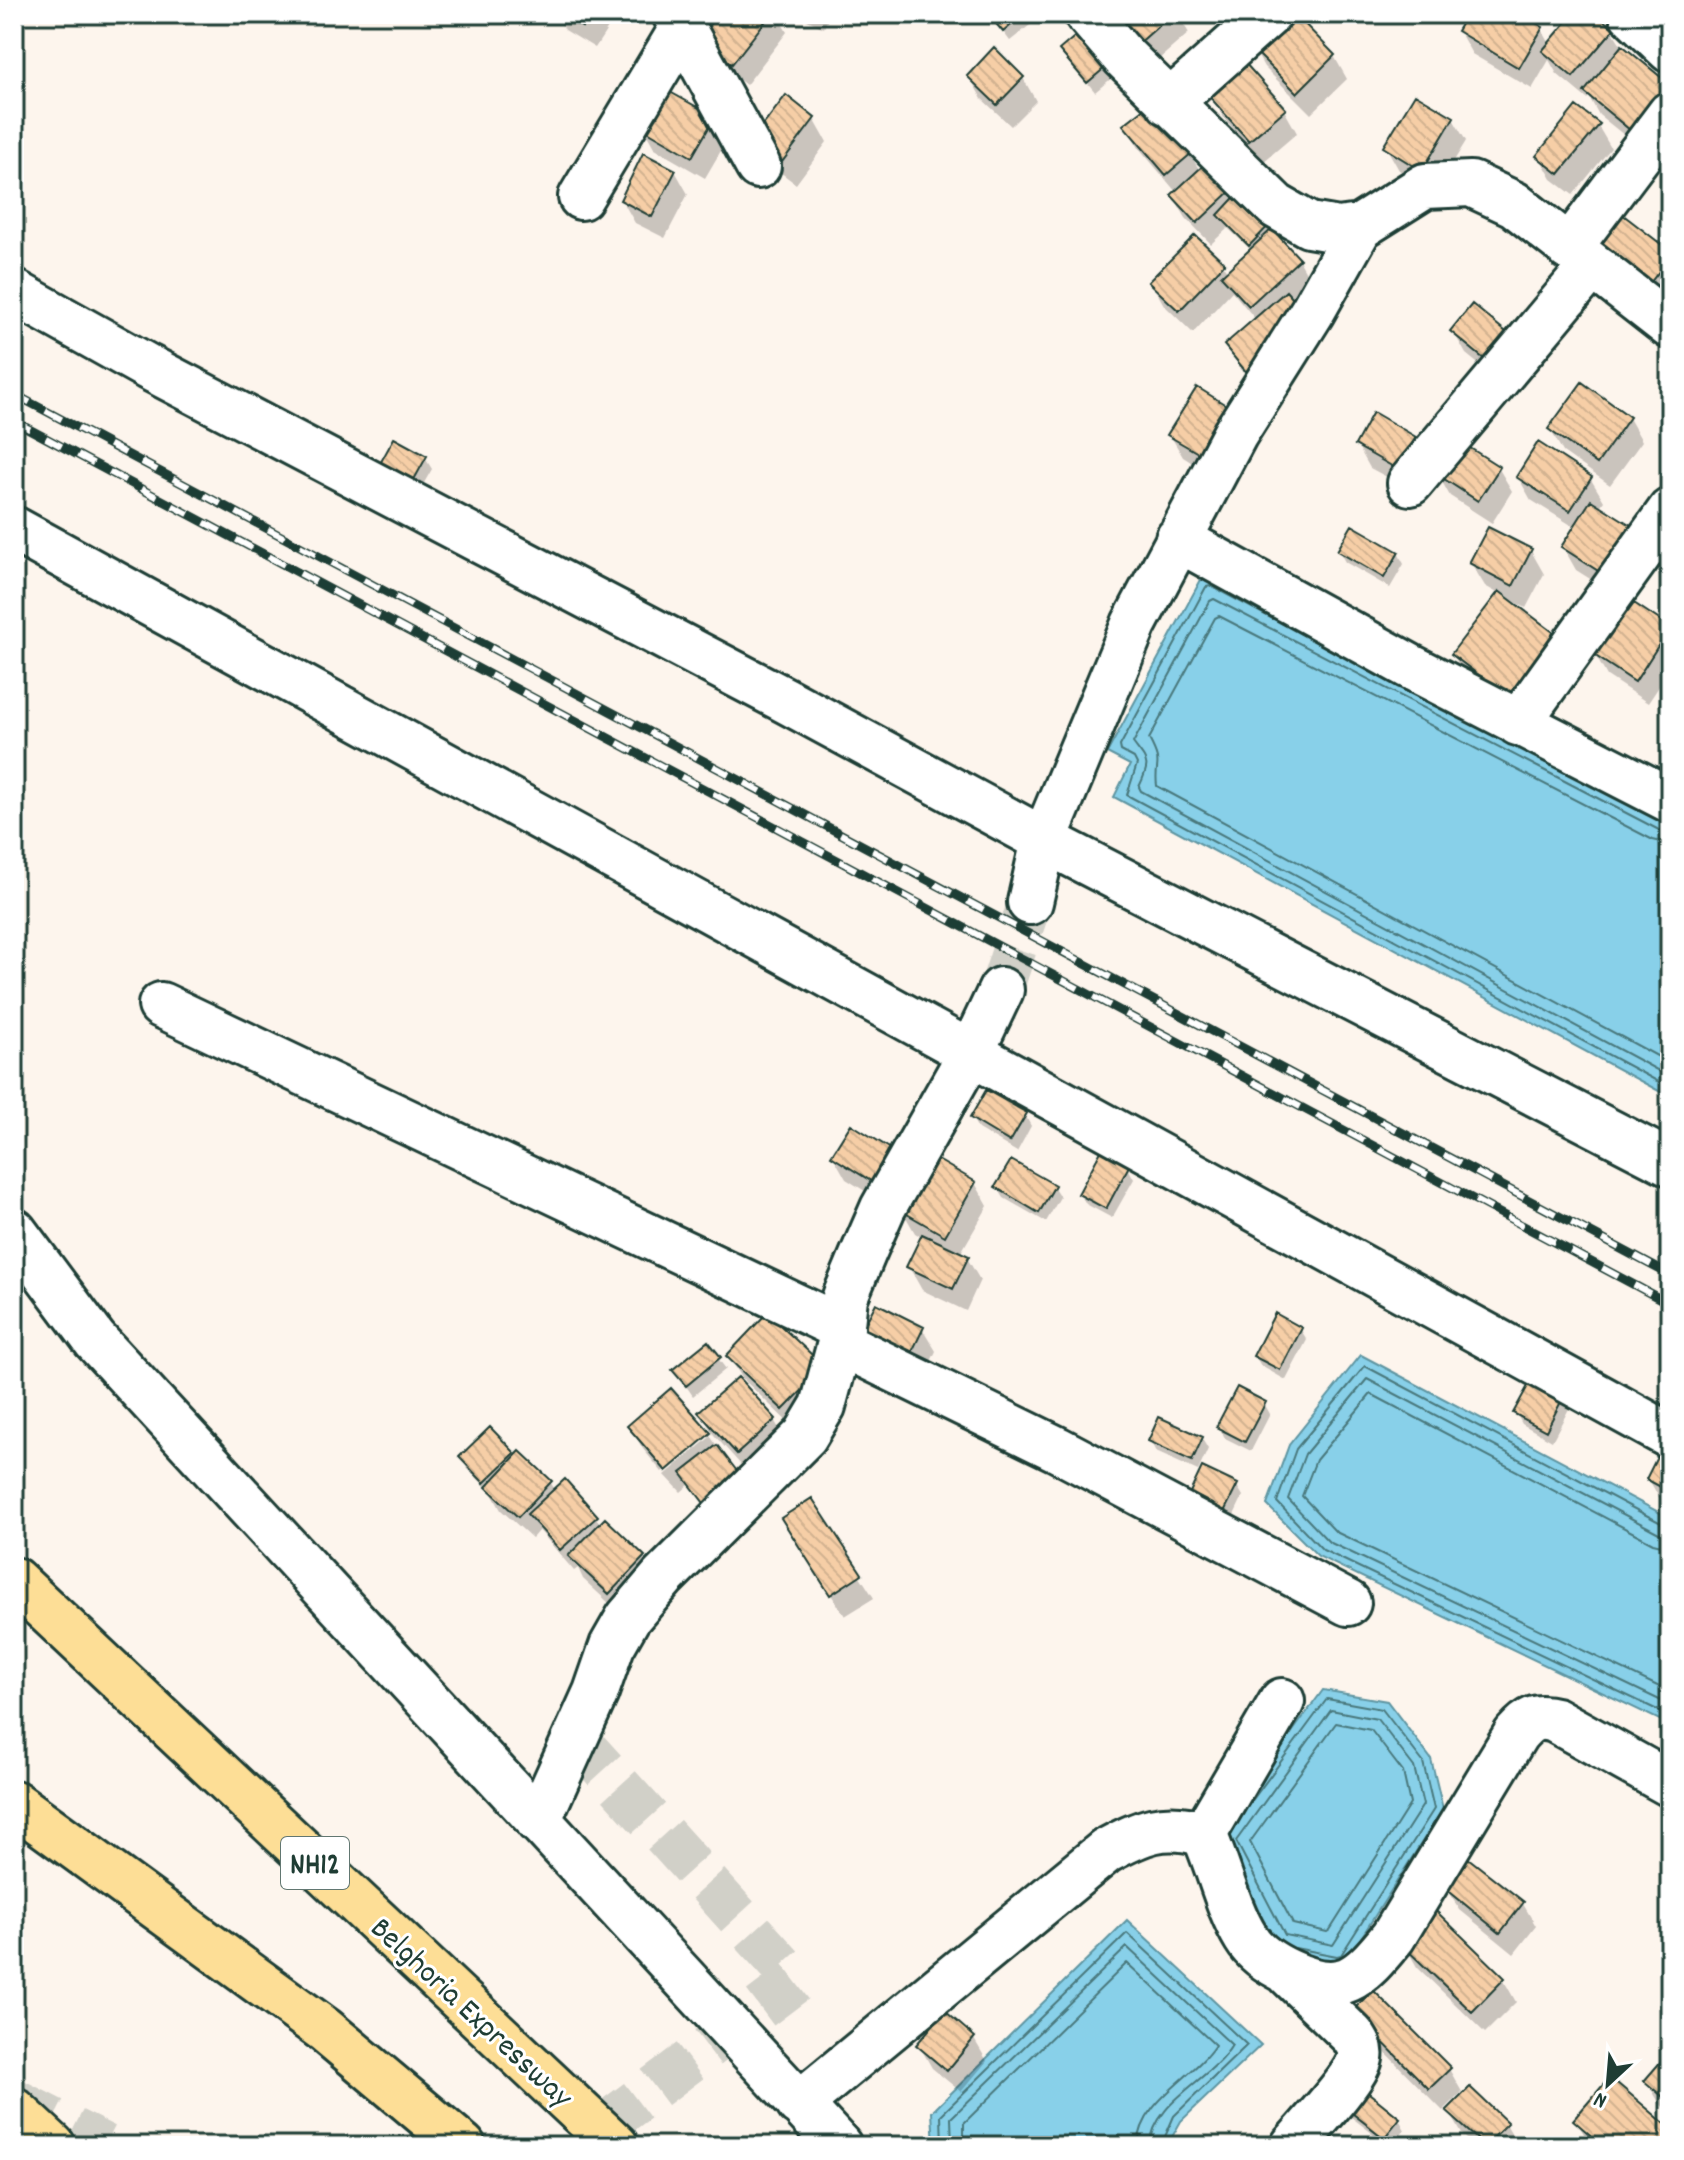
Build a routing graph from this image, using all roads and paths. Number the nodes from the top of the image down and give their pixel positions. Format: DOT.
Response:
graph roads {
  1 [pos="1087,14"];
  2 [pos="1269,14"];
  3 [pos="1632,14"];
  4 [pos="679,20"];
  5 [pos="1670,50"];
  6 [pos="1169,103"];
  7 [pos="1670,114"];
  8 [pos="758,166"];
  9 [pos="581,197"];
  10 [pos="1360,227"];
  11 [pos="1580,257"];
  12 [pos="14,292"];
  13 [pos="1670,326"];
  14 [pos="1410,483"];
  15 [pos="1670,511"];
  16 [pos="14,529"];
  17 [pos="1178,539"];
  18 [pos="1518,723"];
  19 [pos="1670,800"];
  20 [pos="1044,840"];
  21 [pos="1030,902"];
  22 [pos="1001,990"];
  23 [pos="161,1005"];
  24 [pos="972,1051"];
  25 [pos="1670,1163"];
  26 [pos="14,1231"];
  27 [pos="841,1335"];
  28 [pos="1670,1436"];
  29 [pos="14,1580"];
  30 [pos="1348,1603"];
  31 [pos="1282,1701"];
  32 [pos="1670,1784"];
  33 [pos="14,1803"];
  34 [pos="538,1821"];
  35 [pos="1204,1834"];
  36 [pos="1284,1970"];
  37 [pos="799,2104"];
  38 [pos="14,2110"];
  39 [pos="53,2146"];
  40 [pos="463,2146"];
  41 [pos="616,2146"];
  42 [pos="839,2146"];
  43 [pos="1293,2146"];
  1 -- 6 [label="street"];
  2 -- 6 [label="street"];
  3 -- 5 [label="street"];
  4 -- 8 [label="street"];
  4 -- 9 [label="street"];
  6 -- 10 [label="street"];
  7 -- 11 [label="street"];
  10 -- 11 [label="street"];
  10 -- 17 [label="street"];
  11 -- 13 [label="street"];
  11 -- 14 [label="street"];
  12 -- 20 [label="street"];
  15 -- 18 [label="street"];
  16 -- 24 [label="street"];
  17 -- 18 [label="street"];
  17 -- 20 [label="street"];
  18 -- 19 [label="street"];
  20 -- 21 [label="street"];
  20 -- 25 [label="street"];
  22 -- 24 [label="street"];
  23 -- 27 [label="street"];
  24 -- 27 [label="street"];
  24 -- 28 [label="street"];
  26 -- 34 [label="street"];
  27 -- 30 [label="street"];
  27 -- 34 [label="street"];
  29 -- 41 [label="main road, Belghoria Expressway / NH12"];
  31 -- 35 [label="street"];
  32 -- 36 [label="street"];
  33 -- 40 [label="main road"];
  34 -- 37 [label="street"];
  35 -- 36 [label="street"];
  35 -- 37 [label="street"];
  36 -- 43 [label="street"];
  37 -- 42 [label="street"];
  38 -- 39 [label="main road"];
}
